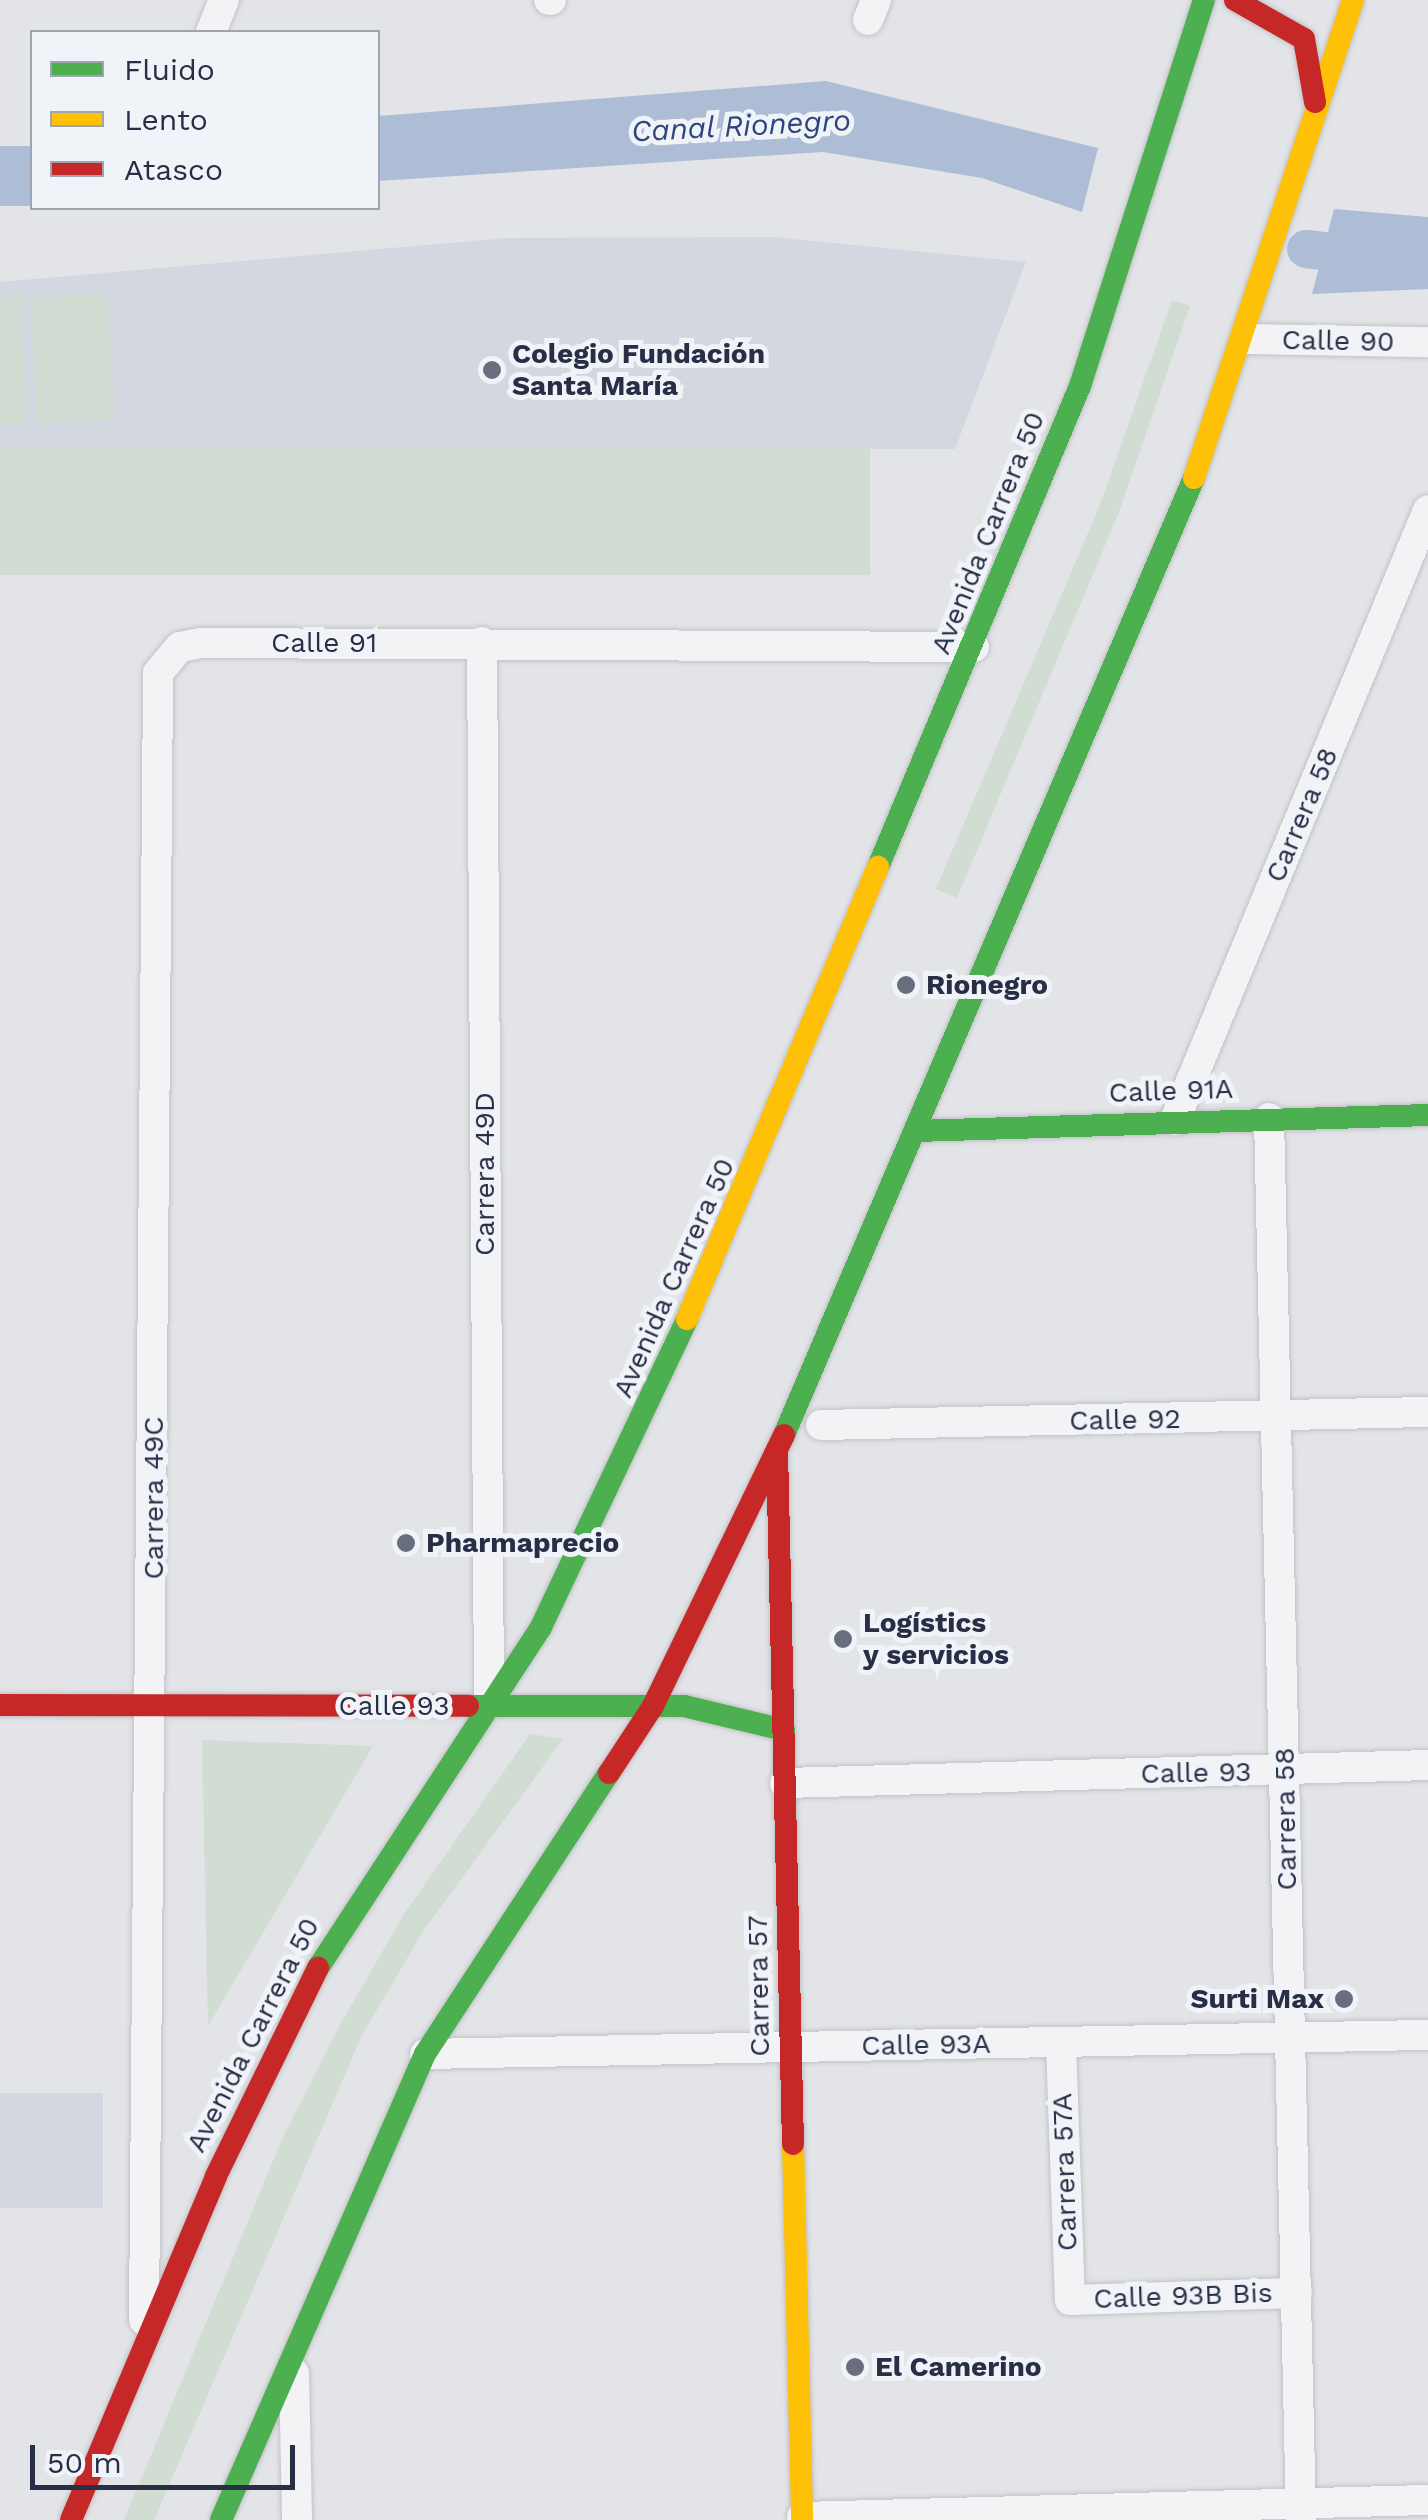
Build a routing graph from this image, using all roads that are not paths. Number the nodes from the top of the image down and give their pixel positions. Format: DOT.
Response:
graph roads {
  1 [pos="224,0"];
  2 [pos="1204,0"];
  3 [pos="1235,0"];
  4 [pos="1353,0"];
  5 [pos="212,30"];
  6 [pos="1315,102"];
  7 [pos="1248,339"];
  8 [pos="1428,342"];
  9 [pos="1428,510"];
  10 [pos="482,642"];
  11 [pos="974,647"];
  12 [pos="169,655"];
  13 [pos="1428,1115"];
  14 [pos="1269,1118"];
  15 [pos="1175,1120"];
  16 [pos="916,1130"];
  17 [pos="1428,1412"];
  18 [pos="1276,1418"];
  19 [pos="821,1425"];
  20 [pos="777,1450"];
  21 [pos="0,1704"];
  22 [pos="154,1706"];
  23 [pos="489,1706"];
  24 [pos="653,1706"];
  25 [pos="784,1730"];
  26 [pos="1428,1765"];
  27 [pos="1284,1770"];
  28 [pos="784,1783"];
  29 [pos="1428,2035"];
  30 [pos="1290,2039"];
  31 [pos="1061,2043"];
  32 [pos="791,2047"];
  33 [pos="425,2054"];
  34 [pos="1296,2293"];
  35 [pos="1070,2300"];
  36 [pos="144,2343"];
  37 [pos="294,2345"];
  38 [pos="1428,2500"];
  39 [pos="1301,2512"];
  40 [pos="802,2519"];
  41 [pos="71,2520"];
  42 [pos="221,2520"];
  43 [pos="297,2520"];
  1 -- 5 [label="street"];
  2 -- 11 [label="main road, Avenida Carrera 50"];
  3 -- 6 [label="main road"];
  4 -- 6 [label="main road"];
  6 -- 7 [label="main road"];
  7 -- 8 [label="street, Calle 90"];
  7 -- 16 [label="main road"];
  9 -- 15 [label="street, Carrera 58"];
  10 -- 11 [label="street, Calle 91"];
  10 -- 12 [label="street, Calle 91"];
  10 -- 23 [label="street, Carrera 49D"];
  11 -- 23 [label="main road, Avenida Carrera 50"];
  12 -- 22 [label="street, Carrera 49C"];
  13 -- 14 [label="main road, Calle 91A"];
  14 -- 15 [label="main road, Calle 91A"];
  14 -- 18 [label="street, Carrera 58"];
  15 -- 16 [label="main road, Calle 91A"];
  16 -- 20 [label="main road"];
  17 -- 18 [label="street, Calle 92"];
  18 -- 19 [label="street, Calle 92"];
  18 -- 27 [label="street, Carrera 58"];
  20 -- 24 [label="main road"];
  20 -- 25 [label="main road, Carrera 57"];
  21 -- 22 [label="main road, Calle 93"];
  22 -- 23 [label="main road, Calle 93"];
  22 -- 36 [label="street, Carrera 49C"];
  23 -- 24 [label="main road, Calle 93"];
  23 -- 36 [label="main road, Avenida Carrera 50"];
  24 -- 25 [label="main road, Calle 93"];
  24 -- 33 [label="main road"];
  25 -- 28 [label="main road, Carrera 57"];
  26 -- 27 [label="street, Calle 93"];
  27 -- 28 [label="street, Calle 93"];
  27 -- 30 [label="street, Carrera 58"];
  28 -- 32 [label="main road, Carrera 57"];
  29 -- 30 [label="street, Calle 93A"];
  30 -- 31 [label="street, Calle 93A"];
  30 -- 34 [label="street, Carrera 58"];
  31 -- 32 [label="street, Calle 93A"];
  31 -- 35 [label="street, Carrera 57A"];
  32 -- 33 [label="street, Calle 93A"];
  32 -- 40 [label="main road, Carrera 57"];
  33 -- 37 [label="main road"];
  34 -- 35 [label="street, Calle 93B Bis"];
  34 -- 39 [label="street, Carrera 58"];
  36 -- 41 [label="main road, Avenida Carrera 50"];
  37 -- 42 [label="main road"];
  37 -- 43 [label="street"];
  38 -- 39 [label="street"];
  39 -- 40 [label="street"];
}
